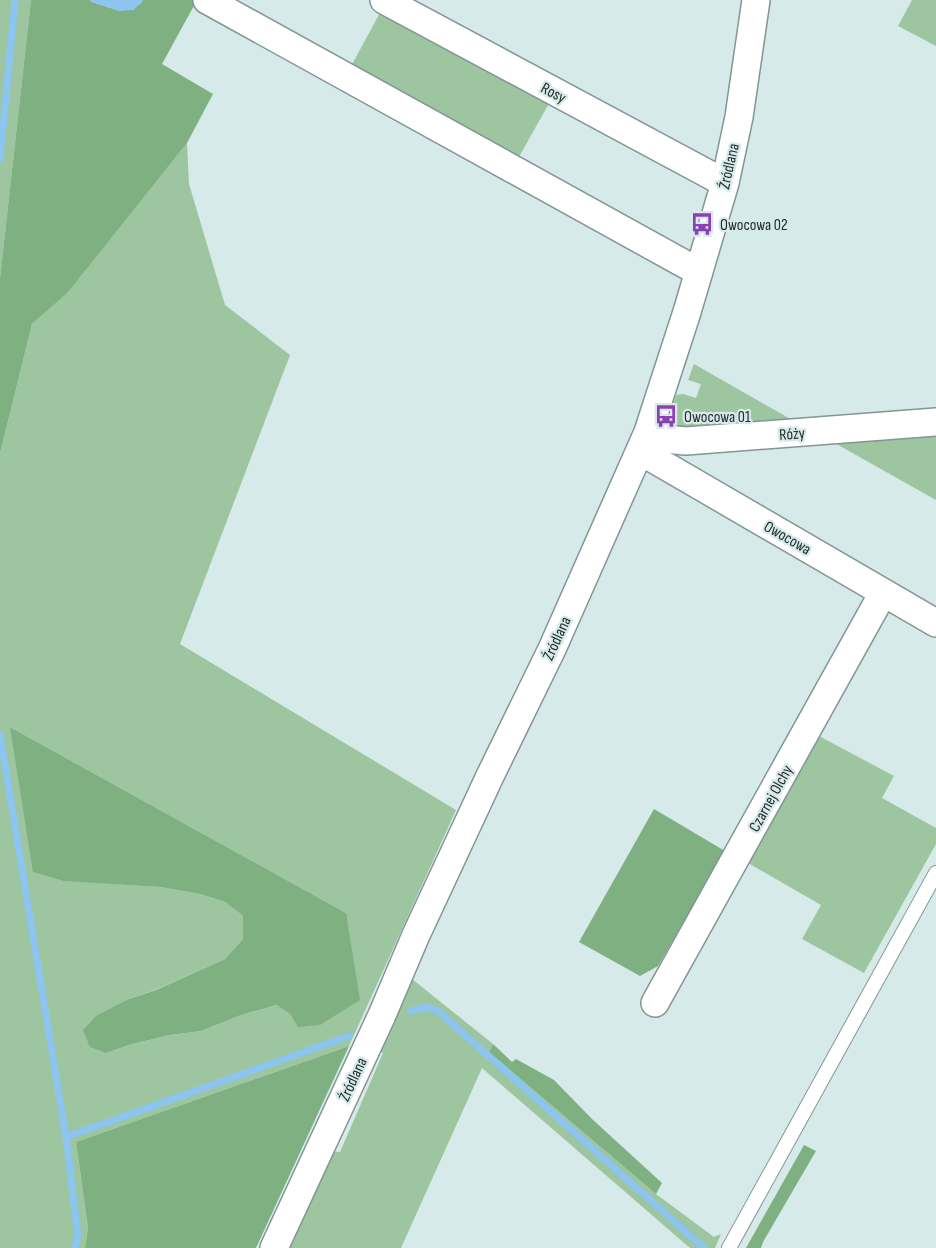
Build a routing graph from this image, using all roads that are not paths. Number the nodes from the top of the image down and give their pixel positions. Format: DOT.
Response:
graph roads {
  1 [pos="207,0"];
  2 [pos="384,0"];
  3 [pos="756,0"];
  4 [pos="725,183"];
  5 [pos="699,272"];
  6 [pos="936,422"];
  7 [pos="644,442"];
  8 [pos="883,592"];
  9 [pos="936,623"];
  10 [pos="936,873"];
  11 [pos="655,1003"];
  12 [pos="274,1248"];
  13 [pos="729,1248"];
  1 -- 5 [label="street"];
  2 -- 4 [label="street, Rosy"];
  3 -- 4 [label="street, Źródlana"];
  4 -- 5 [label="street, Źródlana"];
  5 -- 7 [label="street, Źródlana"];
  6 -- 7 [label="street, Róży"];
  7 -- 8 [label="street, Owocowa"];
  7 -- 12 [label="street, Źródlana"];
  8 -- 9 [label="street, Owocowa"];
  8 -- 11 [label="street, Czarnej Olchy"];
  10 -- 13 [label="lane"];
}
